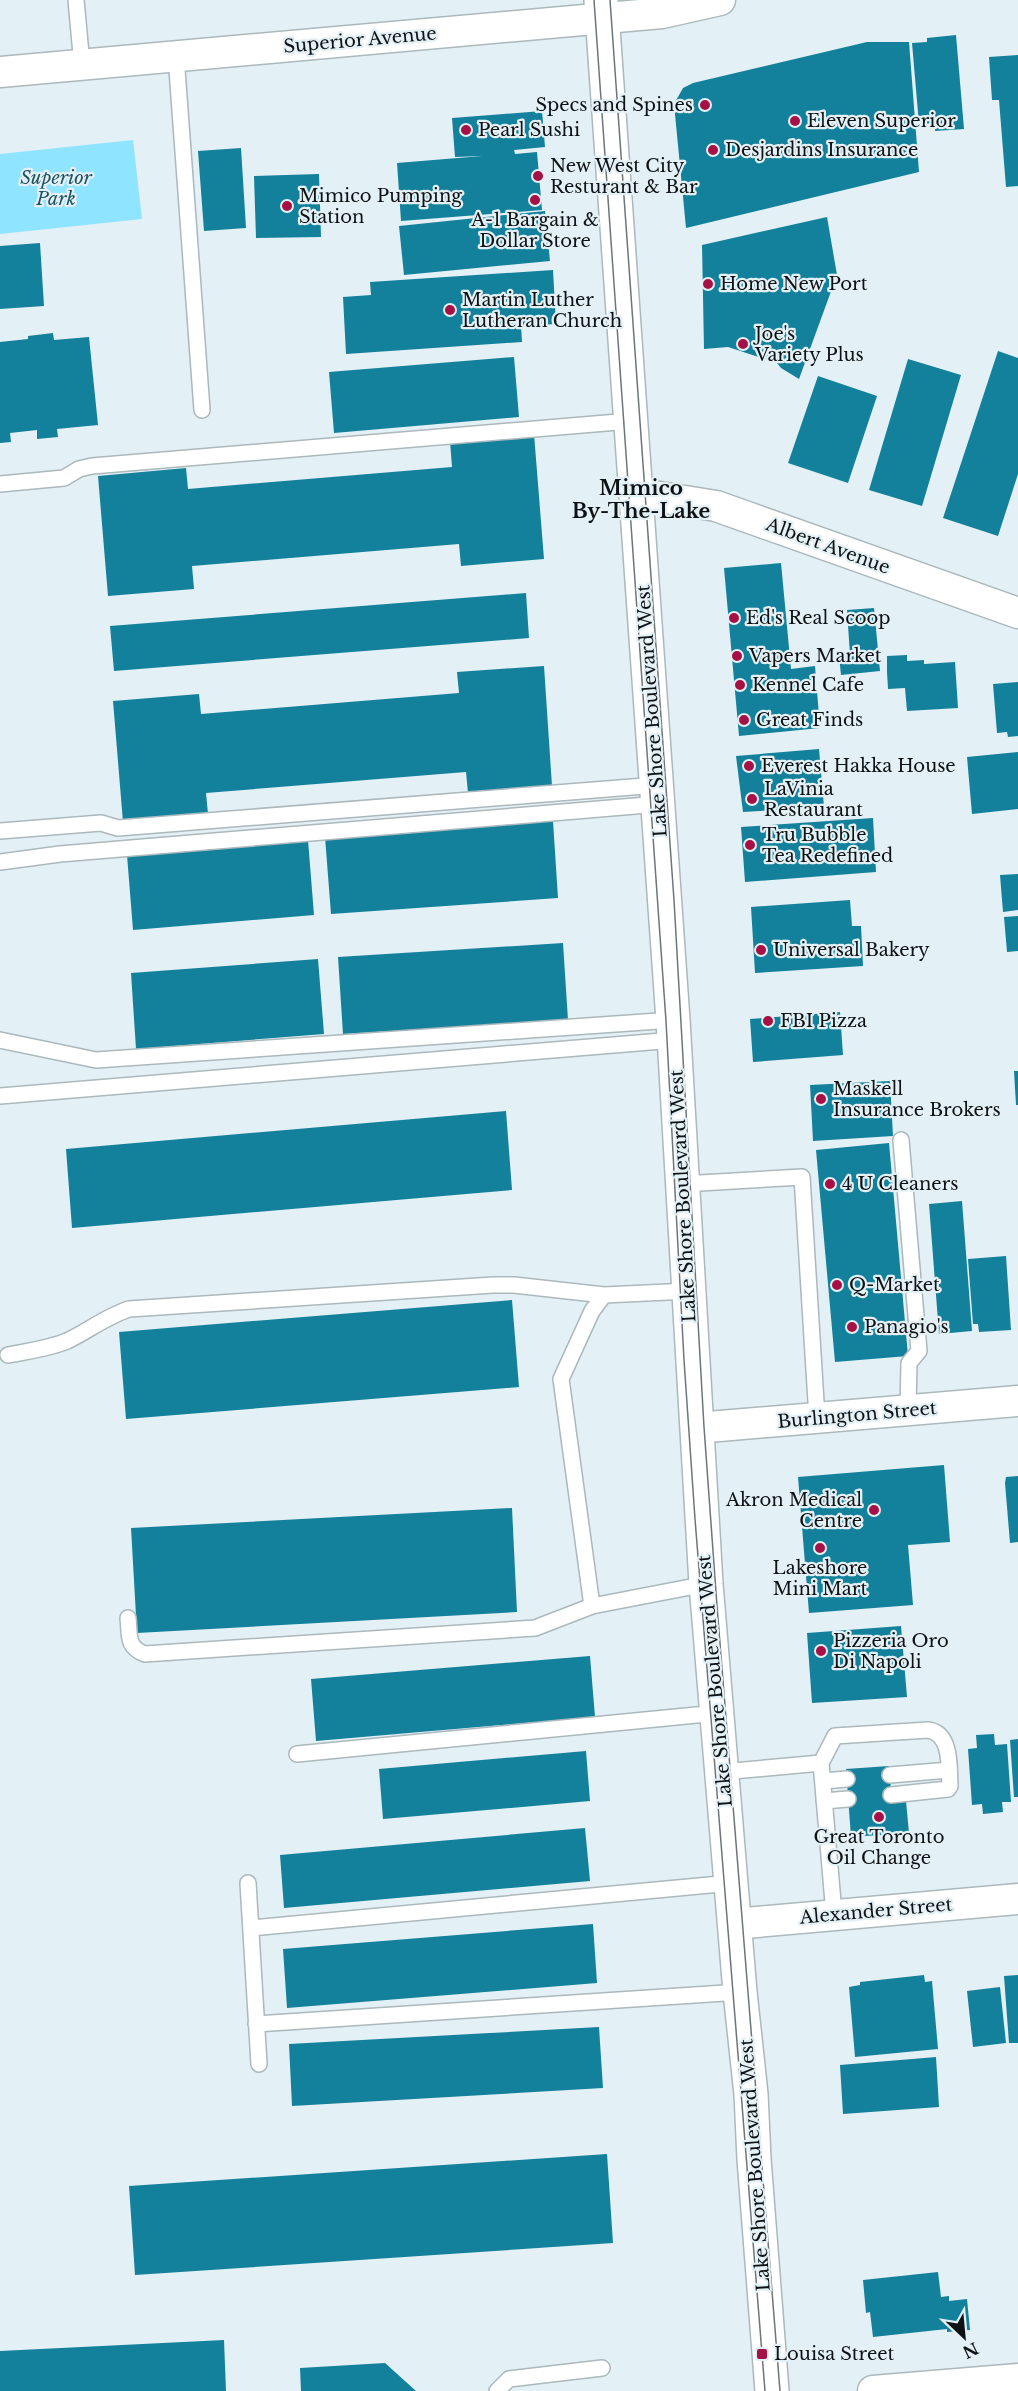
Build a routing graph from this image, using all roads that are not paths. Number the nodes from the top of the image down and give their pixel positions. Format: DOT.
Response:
graph roads {
  1 [pos="76,0"];
  2 [pos="720,0"];
  3 [pos="602,9"];
  4 [pos="176,56"];
  5 [pos="82,65"];
  6 [pos="0,72"];
  7 [pos="202,410"];
  8 [pos="630,421"];
  9 [pos="0,484"];
  10 [pos="635,493"];
  11 [pos="1018,613"];
  12 [pos="658,794"];
  13 [pos="0,831"];
  14 [pos="0,862"];
  15 [pos="674,1030"];
  16 [pos="0,1040"];
  17 [pos="0,1096"];
  18 [pos="902,1140"];
  19 [pos="683,1184"];
  20 [pos="689,1290"];
  21 [pos="604,1295"];
  22 [pos="8,1355"];
  23 [pos="1018,1401"];
  24 [pos="908,1410"];
  25 [pos="817,1418"];
  26 [pos="696,1428"];
  27 [pos="706,1584"];
  28 [pos="591,1606"];
  29 [pos="128,1618"];
  30 [pos="717,1713"];
  31 [pos="297,1754"];
  32 [pos="821,1763"];
  33 [pos="949,1770"];
  34 [pos="722,1772"];
  35 [pos="890,1775"];
  36 [pos="847,1779"];
  37 [pos="823,1781"];
  38 [pos="891,1795"];
  39 [pos="848,1799"];
  40 [pos="824,1801"];
  41 [pos="731,1883"];
  42 [pos="248,1884"];
  43 [pos="1018,1899"];
  44 [pos="834,1914"];
  45 [pos="734,1924"];
  46 [pos="250,1928"];
  47 [pos="740,1992"];
  48 [pos="256,2024"];
  49 [pos="259,2064"];
  50 [pos="602,2368"];
  51 [pos="1018,2379"];
  52 [pos="497,2391"];
  53 [pos="772,2391"];
  54 [pos="873,2391"];
  1 -- 5 [label="lane"];
  2 -- 3 [label="street, Superior Avenue"];
  3 -- 4 [label="street, Superior Avenue"];
  3 -- 8 [label="main road, Lake Shore Boulevard West"];
  4 -- 5 [label="street, Superior Avenue"];
  4 -- 7 [label="lane"];
  5 -- 6 [label="street, Superior Avenue"];
  8 -- 9 [label="lane"];
  8 -- 10 [label="main road, Lake Shore Boulevard West"];
  10 -- 11 [label="street, Albert Avenue"];
  10 -- 12 [label="main road, Lake Shore Boulevard West"];
  12 -- 13 [label="lane"];
  12 -- 14 [label="lane"];
  12 -- 15 [label="main road, Lake Shore Boulevard West"];
  15 -- 16 [label="lane"];
  15 -- 17 [label="lane"];
  15 -- 19 [label="main road, Lake Shore Boulevard West"];
  18 -- 24 [label="lane"];
  19 -- 20 [label="main road, Lake Shore Boulevard West"];
  19 -- 25 [label="lane"];
  20 -- 21 [label="lane"];
  20 -- 26 [label="main road, Lake Shore Boulevard West"];
  21 -- 22 [label="lane"];
  21 -- 28 [label="lane"];
  23 -- 24 [label="street, Burlington Street"];
  24 -- 25 [label="street, Burlington Street"];
  25 -- 26 [label="street, Burlington Street"];
  26 -- 27 [label="main road, Lake Shore Boulevard West"];
  27 -- 28 [label="lane"];
  27 -- 30 [label="main road, Lake Shore Boulevard West"];
  28 -- 29 [label="lane"];
  30 -- 31 [label="lane"];
  30 -- 34 [label="main road, Lake Shore Boulevard West"];
  32 -- 33 [label="lane"];
  32 -- 34 [label="lane"];
  32 -- 37 [label="lane"];
  33 -- 35 [label="lane"];
  33 -- 38 [label="lane"];
  34 -- 41 [label="main road, Lake Shore Boulevard West"];
  36 -- 37 [label="lane"];
  37 -- 40 [label="lane"];
  39 -- 40 [label="lane"];
  40 -- 44 [label="lane"];
  41 -- 45 [label="main road, Lake Shore Boulevard West"];
  41 -- 46 [label="lane"];
  42 -- 46 [label="lane"];
  43 -- 44 [label="street, Alexander Street"];
  44 -- 45 [label="street, Alexander Street"];
  45 -- 47 [label="main road, Lake Shore Boulevard West"];
  46 -- 48 [label="lane"];
  47 -- 48 [label="lane"];
  47 -- 53 [label="main road, Lake Shore Boulevard West"];
  48 -- 49 [label="lane"];
  50 -- 52 [label="lane"];
  51 -- 54 [label="street"];
}
